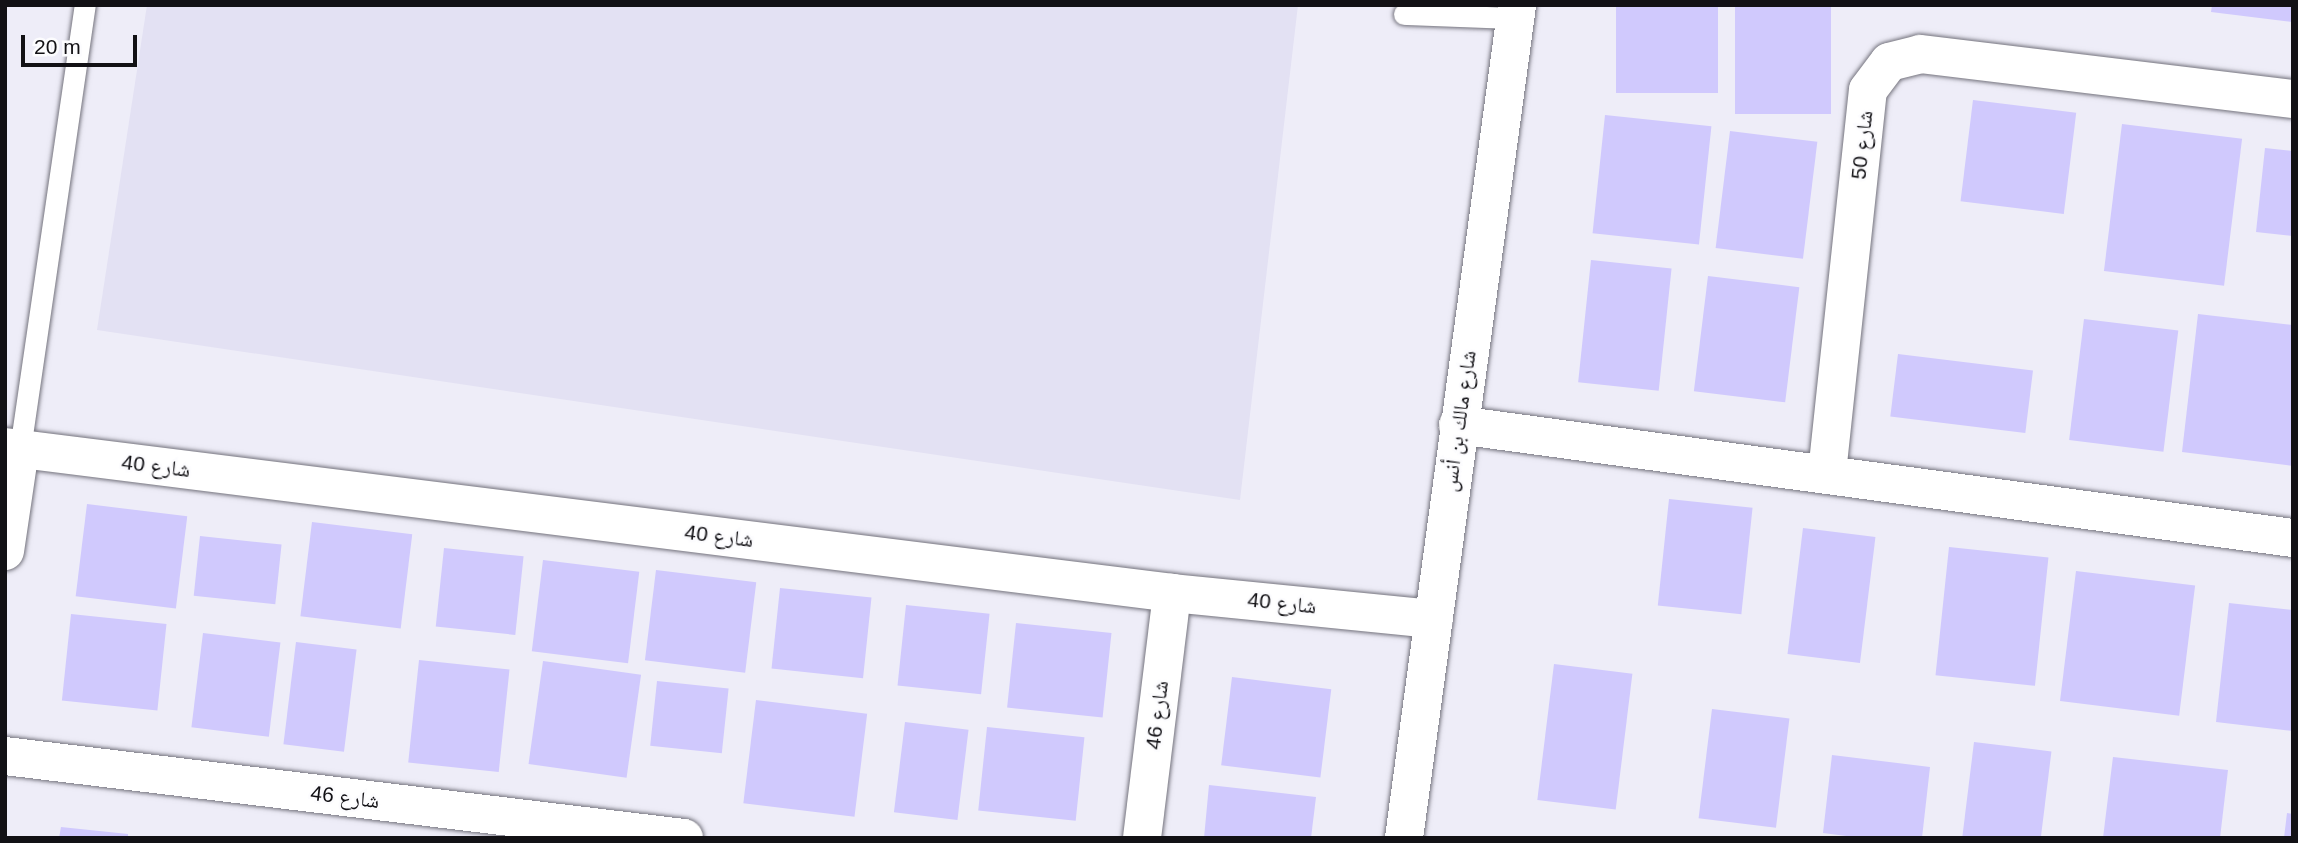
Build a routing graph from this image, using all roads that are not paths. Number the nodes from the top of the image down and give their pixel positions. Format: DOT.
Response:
graph roads {
  1 [pos="85,5"];
  2 [pos="1516,12"];
  3 [pos="1404,14"];
  4 [pos="2293,99"];
  5 [pos="1458,425"];
  6 [pos="13,448"];
  7 [pos="1827,473"];
  8 [pos="2293,538"];
  9 [pos="5,551"];
  10 [pos="1172,593"];
  11 [pos="1434,619"];
  12 [pos="5,756"];
  13 [pos="684,838"];
  14 [pos="1142,838"];
  15 [pos="1404,838"];
  1 -- 6 [label="lane"];
  2 -- 3 [label="lane"];
  2 -- 5 [label="street, شارع مالك بن أنس"];
  4 -- 7 [label="street, شارع 50"];
  5 -- 7 [label="street"];
  5 -- 11 [label="street, شارع مالك بن أنس"];
  6 -- 9 [label="street"];
  6 -- 10 [label="street, شارع 40"];
  7 -- 8 [label="street"];
  10 -- 11 [label="street, شارع 40"];
  10 -- 14 [label="street, شارع 46"];
  11 -- 15 [label="street, شارع مالك بن أنس"];
  12 -- 13 [label="street, شارع 46"];
}
